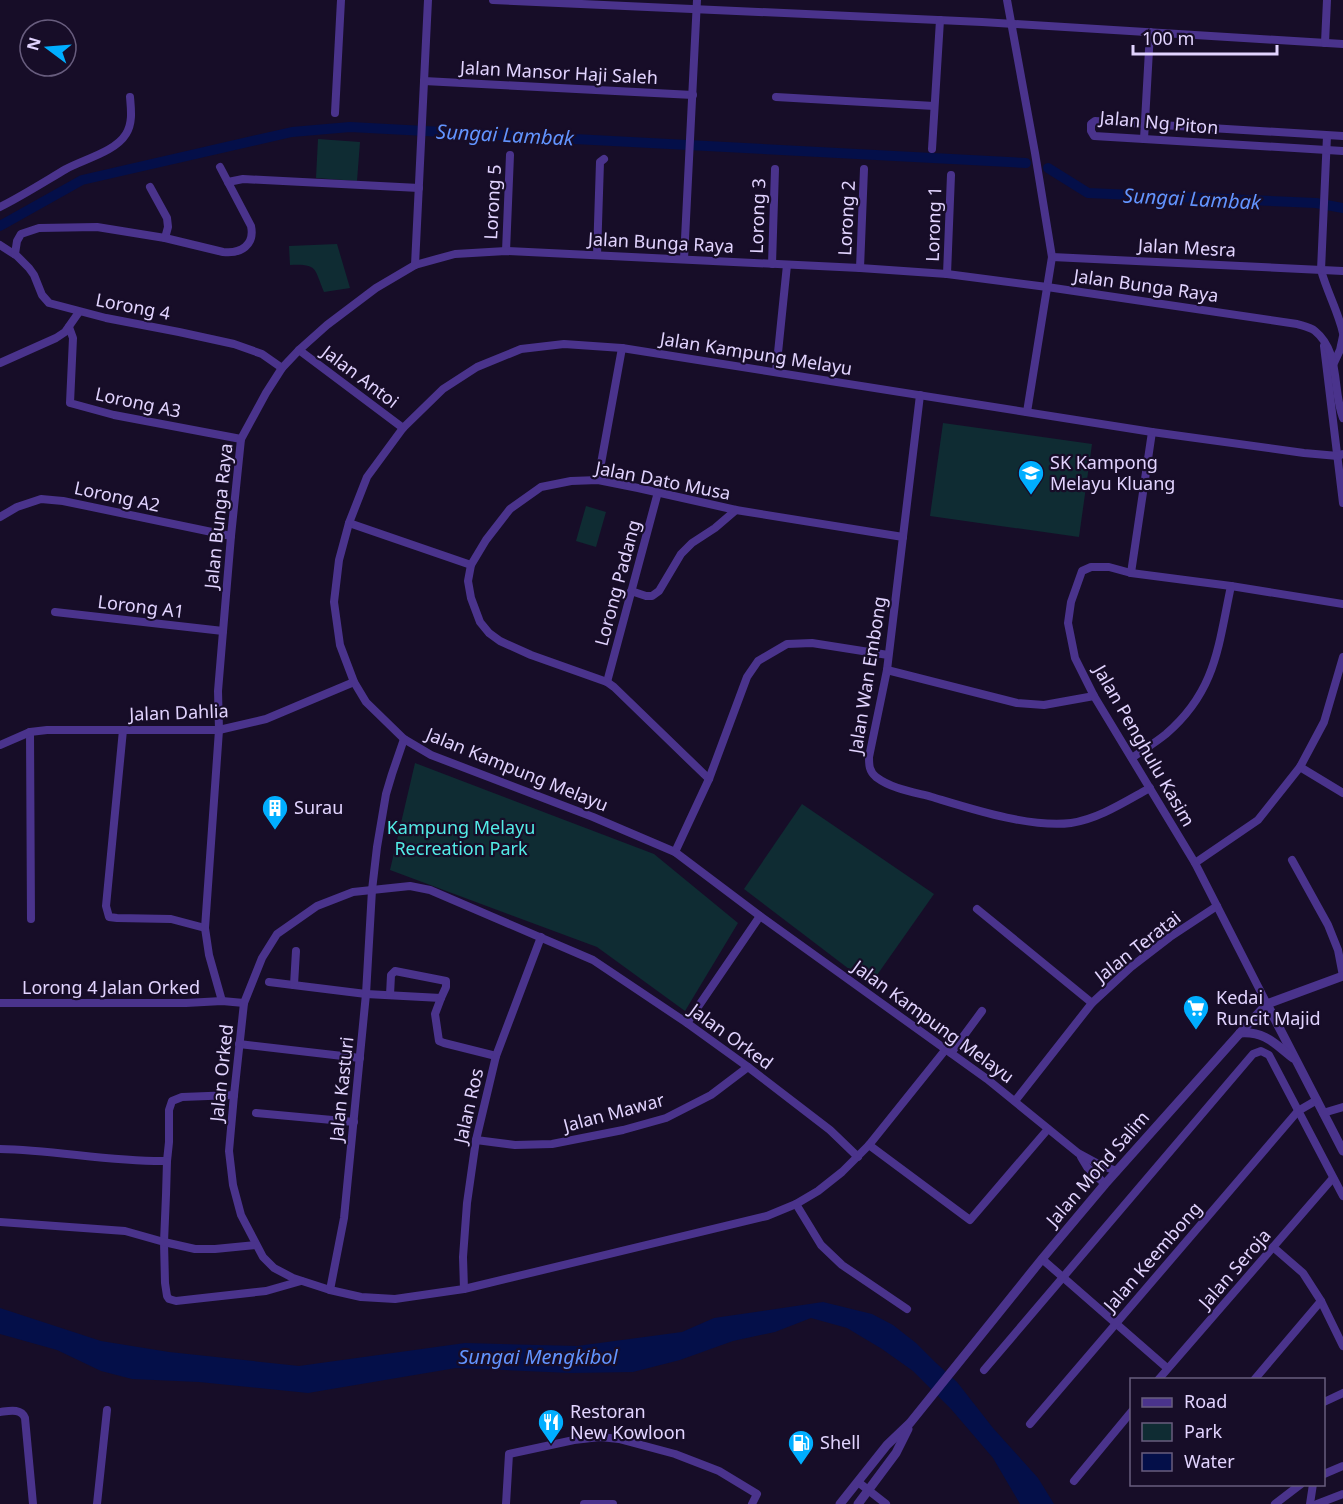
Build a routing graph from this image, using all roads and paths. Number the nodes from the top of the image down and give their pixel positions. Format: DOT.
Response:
graph roads {
  1 [pos="341,0"];
  2 [pos="428,0"];
  3 [pos="493,0"];
  4 [pos="1007,0"];
  5 [pos="1327,0"];
  6 [pos="516,1"];
  7 [pos="602,2"];
  8 [pos="697,4"];
  9 [pos="940,20"];
  10 [pos="1012,24"];
  11 [pos="1150,32"];
  12 [pos="1325,43"];
  13 [pos="1343,44"];
  14 [pos="424,81"];
  15 [pos="693,95"];
  16 [pos="129,97"];
  17 [pos="776,97"];
  18 [pos="934,106"];
  19 [pos="335,114"];
  20 [pos="1145,124"];
  21 [pos="1327,136"];
  22 [pos="1343,136"];
  23 [pos="1144,139"];
  24 [pos="932,149"];
  25 [pos="1326,150"];
  26 [pos="1343,151"];
  27 [pos="510,155"];
  28 [pos="604,159"];
  29 [pos="220,167"];
  30 [pos="775,169"];
  31 [pos="864,169"];
  32 [pos="951,175"];
  33 [pos="228,182"];
  34 [pos="150,188"];
  35 [pos="419,188"];
  36 [pos="0,207"];
  37 [pos="165,238"];
  38 [pos="1,245"];
  39 [pos="506,251"];
  40 [pos="15,254"];
  41 [pos="597,255"];
  42 [pos="1052,256"];
  43 [pos="684,259"];
  44 [pos="772,264"];
  45 [pos="415,265"];
  46 [pos="787,265"];
  47 [pos="860,268"];
  48 [pos="1321,270"];
  49 [pos="1343,271"];
  50 [pos="947,274"];
  51 [pos="1047,287"];
  52 [pos="79,312"];
  53 [pos="69,327"];
  54 [pos="1343,335"];
  55 [pos="1324,342"];
  56 [pos="622,348"];
  57 [pos="299,350"];
  58 [pos="0,363"];
  59 [pos="1333,365"];
  60 [pos="282,368"];
  61 [pos="776,372"];
  62 [pos="920,395"];
  63 [pos="1027,412"];
  64 [pos="1343,418"];
  65 [pos="403,428"];
  66 [pos="1152,432"];
  67 [pos="241,439"];
  68 [pos="1340,455"];
  69 [pos="597,480"];
  70 [pos="658,492"];
  71 [pos="1343,503"];
  72 [pos="736,510"];
  73 [pos="0,517"];
  74 [pos="349,523"];
  75 [pos="231,536"];
  76 [pos="903,537"];
  77 [pos="471,565"];
  78 [pos="1131,573"];
  79 [pos="1231,586"];
  80 [pos="631,591"];
  81 [pos="1343,604"];
  82 [pos="55,612"];
  83 [pos="223,631"];
  84 [pos="888,655"];
  85 [pos="1343,657"];
  86 [pos="887,670"];
  87 [pos="354,682"];
  88 [pos="607,682"];
  89 [pos="1094,696"];
  90 [pos="123,730"];
  91 [pos="219,730"];
  92 [pos="30,732"];
  93 [pos="404,739"];
  94 [pos="0,745"];
  95 [pos="1132,758"];
  96 [pos="1300,767"];
  97 [pos="710,779"];
  98 [pos="1150,788"];
  99 [pos="1343,793"];
  100 [pos="675,852"];
  101 [pos="1292,860"];
  102 [pos="1195,863"];
  103 [pos="372,890"];
  104 [pos="1217,906"];
  105 [pos="977,909"];
  106 [pos="760,916"];
  107 [pos="31,919"];
  108 [pos="205,928"];
  109 [pos="541,937"];
  110 [pos="296,951"];
  111 [pos="1343,976"];
  112 [pos="269,982"];
  113 [pos="294,985"];
  114 [pos="366,994"];
  115 [pos="390,995"];
  116 [pos="441,998"];
  117 [pos="222,1001"];
  118 [pos="0,1003"];
  119 [pos="244,1003"];
  120 [pos="1092,1003"];
  121 [pos="1267,1005"];
  122 [pos="982,1011"];
  123 [pos="687,1023"];
  124 [pos="1240,1033"];
  125 [pos="239,1044"];
  126 [pos="948,1051"];
  127 [pos="496,1056"];
  128 [pos="360,1058"];
  129 [pos="1295,1060"];
  130 [pos="747,1067"];
  131 [pos="234,1095"];
  132 [pos="1015,1101"];
  133 [pos="1317,1101"];
  134 [pos="1343,1107"];
  135 [pos="1298,1111"];
  136 [pos="256,1113"];
  137 [pos="1323,1113"];
  138 [pos="354,1122"];
  139 [pos="1048,1129"];
  140 [pos="476,1140"];
  141 [pos="869,1145"];
  142 [pos="0,1149"];
  143 [pos="1343,1151"];
  144 [pos="1078,1153"];
  145 [pos="858,1157"];
  146 [pos="166,1161"];
  147 [pos="1117,1171"];
  148 [pos="1333,1178"];
  149 [pos="1105,1184"];
  150 [pos="1343,1196"];
  151 [pos="796,1204"];
  152 [pos="0,1222"];
  153 [pos="164,1242"];
  154 [pos="256,1245"];
  155 [pos="1273,1247"];
  156 [pos="1042,1258"];
  157 [pos="1063,1277"];
  158 [pos="301,1281"];
  159 [pos="464,1289"];
  160 [pos="330,1290"];
  161 [pos="1321,1301"];
  162 [pos="907,1309"];
  163 [pos="1116,1323"];
  164 [pos="1343,1346"];
  165 [pos="1167,1368"];
  166 [pos="984,1370"];
  167 [pos="1160,1378"];
  168 [pos="1256,1378"];
  169 [pos="1343,1393"];
  170 [pos="1325,1401"];
  171 [pos="107,1410"];
  172 [pos="0,1412"];
  173 [pos="1130,1412"];
  174 [pos="910,1424"];
  175 [pos="1030,1424"];
  176 [pos="1343,1466"];
  177 [pos="1325,1473"];
  178 [pos="1074,1481"];
  179 [pos="858,1482"];
  180 [pos="1300,1486"];
  181 [pos="1313,1486"];
  182 [pos="869,1490"];
  183 [pos="1343,1494"];
  184 [pos="33,1504"];
  185 [pos="97,1504"];
  186 [pos="506,1504"];
  187 [pos="584,1504"];
  188 [pos="613,1504"];
  189 [pos="752,1504"];
  190 [pos="840,1504"];
  191 [pos="858,1504"];
  192 [pos="886,1504"];
  193 [pos="1275,1504"];
  194 [pos="1310,1504"];
  195 [pos="1317,1504"];
  1 -- 19 [label="street"];
  2 -- 14 [label="street"];
  3 -- 6 [label="street"];
  4 -- 10 [label="street"];
  5 -- 12 [label="street"];
  6 -- 7 [label="street"];
  7 -- 8 [label="street"];
  8 -- 9 [label="street"];
  8 -- 15 [label="street"];
  9 -- 10 [label="street"];
  9 -- 18 [label="street"];
  10 -- 11 [label="street"];
  10 -- 42 [label="street"];
  11 -- 12 [label="street"];
  11 -- 20 [label="street"];
  12 -- 13 [label="street"];
  14 -- 15 [label="street, Jalan Mansor Haji Saleh"];
  14 -- 35 [label="street"];
  15 -- 43 [label="street"];
  16 -- 36 [label="street"];
  17 -- 18 [label="street"];
  18 -- 24 [label="street"];
  20 -- 21 [label="street, Jalan Ng Piton"];
  20 -- 23 [label="street"];
  20 -- 23 [label="street, Jalan Ng Piton"];
  21 -- 22 [label="street, Jalan Ng Piton"];
  21 -- 25 [label="street"];
  23 -- 25 [label="street, Jalan Ng Piton"];
  25 -- 26 [label="street, Jalan Ng Piton"];
  25 -- 48 [label="street"];
  27 -- 39 [label="street, Lorong 5"];
  28 -- 41 [label="street"];
  29 -- 33 [label="street"];
  30 -- 44 [label="street, Lorong 3"];
  31 -- 47 [label="street, Lorong 2"];
  32 -- 50 [label="street, Lorong 1"];
  33 -- 35 [label="street"];
  33 -- 37 [label="street"];
  34 -- 37 [label="street"];
  35 -- 45 [label="street"];
  37 -- 40 [label="street"];
  38 -- 40 [label="street, Lorong 4"];
  39 -- 41 [label="street, Jalan Bunga Raya"];
  39 -- 45 [label="street, Jalan Bunga Raya"];
  40 -- 52 [label="street, Lorong 4"];
  41 -- 43 [label="street, Jalan Bunga Raya"];
  42 -- 48 [label="street, Jalan Mesra"];
  42 -- 51 [label="street"];
  43 -- 44 [label="street, Jalan Bunga Raya"];
  44 -- 46 [label="street, Jalan Bunga Raya"];
  45 -- 57 [label="street, Jalan Bunga Raya"];
  46 -- 47 [label="street, Jalan Bunga Raya"];
  46 -- 61 [label="street"];
  47 -- 50 [label="street, Jalan Bunga Raya"];
  48 -- 49 [label="street, Jalan Mesra"];
  48 -- 54 [label="street"];
  50 -- 51 [label="street, Jalan Bunga Raya"];
  51 -- 55 [label="street, Jalan Bunga Raya"];
  51 -- 63 [label="street"];
  52 -- 53 [label="street"];
  52 -- 60 [label="street, Lorong 4"];
  53 -- 58 [label="street"];
  53 -- 67 [label="street, Lorong A3"];
  54 -- 59 [label="street"];
  55 -- 59 [label="street"];
  55 -- 68 [label="street"];
  56 -- 61 [label="street, Jalan Kampung Melayu"];
  56 -- 65 [label="street, Jalan Kampung Melayu"];
  56 -- 69 [label="street"];
  57 -- 60 [label="street, Jalan Bunga Raya"];
  57 -- 65 [label="street, Jalan Antoi"];
  59 -- 64 [label="street"];
  60 -- 67 [label="street, Jalan Bunga Raya"];
  61 -- 62 [label="street, Jalan Kampung Melayu"];
  62 -- 63 [label="street, Jalan Kampung Melayu"];
  62 -- 76 [label="street, Jalan Wan Embong"];
  63 -- 66 [label="street, Jalan Kampung Melayu"];
  65 -- 74 [label="street, Jalan Kampung Melayu"];
  66 -- 68 [label="street, Jalan Kampung Melayu"];
  66 -- 78 [label="street"];
  67 -- 75 [label="street, Jalan Bunga Raya"];
  68 -- 71 [label="street"];
  69 -- 70 [label="street, Jalan Dato Musa"];
  69 -- 77 [label="street, Jalan Dato Musa"];
  70 -- 72 [label="street, Jalan Dato Musa"];
  70 -- 80 [label="street, Lorong Padang"];
  72 -- 76 [label="street, Jalan Dato Musa"];
  72 -- 80 [label="street"];
  73 -- 75 [label="street, Lorong A2"];
  74 -- 77 [label="street"];
  74 -- 87 [label="street, Jalan Kampung Melayu"];
  75 -- 83 [label="street, Jalan Bunga Raya"];
  76 -- 84 [label="street, Jalan Wan Embong"];
  77 -- 88 [label="street"];
  78 -- 79 [label="street, Jalan Penghulu Kasim"];
  78 -- 89 [label="street, Jalan Penghulu Kasim"];
  79 -- 81 [label="street, Jalan Penghulu Kasim"];
  79 -- 95 [label="street"];
  80 -- 88 [label="street, Lorong Padang"];
  82 -- 83 [label="street, Lorong A1"];
  83 -- 91 [label="street, Jalan Bunga Raya"];
  84 -- 86 [label="street, Jalan Wan Embong"];
  84 -- 97 [label="street"];
  85 -- 96 [label="street"];
  86 -- 89 [label="street"];
  86 -- 98 [label="street, Jalan Wan Embong"];
  87 -- 91 [label="street, Jalan Dahlia"];
  87 -- 93 [label="street, Jalan Kampung Melayu"];
  88 -- 97 [label="street"];
  89 -- 95 [label="street, Jalan Penghulu Kasim"];
  90 -- 91 [label="street, Jalan Dahlia"];
  90 -- 92 [label="street, Jalan Dahlia"];
  90 -- 108 [label="street"];
  91 -- 108 [label="street, Jalan Bunga Raya"];
  92 -- 94 [label="street, Jalan Dahlia"];
  92 -- 107 [label="street"];
  93 -- 100 [label="street, Jalan Kampung Melayu"];
  93 -- 103 [label="street, Jalan Kasturi"];
  95 -- 98 [label="street, Jalan Penghulu Kasim"];
  96 -- 99 [label="street"];
  96 -- 102 [label="street"];
  97 -- 100 [label="street"];
  98 -- 102 [label="street, Jalan Penghulu Kasim"];
  100 -- 106 [label="street, Jalan Kampung Melayu"];
  101 -- 111 [label="street"];
  102 -- 104 [label="street, Jalan Penghulu Kasim"];
  103 -- 109 [label="street, Jalan Orked"];
  103 -- 114 [label="street, Jalan Kasturi"];
  103 -- 119 [label="street, Jalan Orked"];
  104 -- 120 [label="street, Jalan Teratai"];
  104 -- 121 [label="street, Jalan Penghulu Kasim"];
  105 -- 120 [label="street"];
  106 -- 123 [label="street"];
  106 -- 126 [label="street, Jalan Kampung Melayu"];
  108 -- 117 [label="street, Jalan Bunga Raya"];
  109 -- 123 [label="street, Jalan Orked"];
  109 -- 127 [label="street, Jalan Ros"];
  110 -- 113 [label="street"];
  111 -- 121 [label="street, Jalan Mohd Salim"];
  112 -- 113 [label="street"];
  113 -- 114 [label="street"];
  114 -- 115 [label="street"];
  114 -- 128 [label="street, Jalan Kasturi"];
  115 -- 116 [label="street"];
  115 -- 116 [label="street"];
  116 -- 127 [label="street"];
  117 -- 118 [label="street, Lorong 4 Jalan Orked"];
  117 -- 119 [label="street, Lorong 4 Jalan Orked"];
  119 -- 125 [label="street, Jalan Orked"];
  120 -- 132 [label="street, Jalan Teratai"];
  121 -- 124 [label="street, Jalan Mohd Salim"];
  121 -- 129 [label="street"];
  122 -- 126 [label="street, Jalan Orked"];
  123 -- 130 [label="street, Jalan Orked"];
  124 -- 129 [label="street"];
  124 -- 147 [label="street, Jalan Mohd Salim"];
  125 -- 128 [label="street"];
  125 -- 131 [label="street, Jalan Orked"];
  126 -- 132 [label="street, Jalan Kampung Melayu"];
  126 -- 141 [label="street, Jalan Orked"];
  127 -- 140 [label="street, Jalan Ros"];
  128 -- 138 [label="street, Jalan Kasturi"];
  129 -- 133 [label="street"];
  130 -- 140 [label="street, Jalan Mawar"];
  130 -- 145 [label="street, Jalan Orked"];
  131 -- 146 [label="street"];
  131 -- 154 [label="street, Jalan Orked"];
  132 -- 139 [label="street, Jalan Kampung Melayu"];
  133 -- 135 [label="street"];
  133 -- 137 [label="street"];
  134 -- 137 [label="street"];
  135 -- 148 [label="street"];
  135 -- 157 [label="street"];
  135 -- 163 [label="street, Jalan Keembong"];
  136 -- 138 [label="street"];
  137 -- 143 [label="street"];
  138 -- 160 [label="street, Jalan Kasturi"];
  139 -- 141 [label="street"];
  139 -- 144 [label="street, Jalan Kampung Melayu"];
  140 -- 159 [label="street, Jalan Ros"];
  141 -- 145 [label="street, Jalan Orked"];
  142 -- 146 [label="street"];
  144 -- 147 [label="street, Jalan Kampung Melayu"];
  144 -- 149 [label="street, Jalan Kampung Melayu"];
  145 -- 151 [label="street, Jalan Orked"];
  146 -- 153 [label="street"];
  147 -- 149 [label="street, Jalan Mohd Salim"];
  148 -- 150 [label="street"];
  148 -- 155 [label="street, Jalan Seroja"];
  149 -- 156 [label="street, Jalan Mohd Salim"];
  151 -- 159 [label="street, Jalan Orked"];
  151 -- 162 [label="street"];
  152 -- 153 [label="street"];
  153 -- 154 [label="street"];
  153 -- 158 [label="street"];
  154 -- 158 [label="street, Jalan Orked"];
  155 -- 161 [label="street"];
  155 -- 165 [label="street, Jalan Seroja"];
  156 -- 157 [label="street"];
  156 -- 174 [label="street, Jalan Mohd Salim"];
  157 -- 163 [label="street"];
  157 -- 166 [label="street"];
  158 -- 160 [label="street, Jalan Orked"];
  159 -- 160 [label="street, Jalan Orked"];
  161 -- 164 [label="street"];
  161 -- 168 [label="street"];
  163 -- 165 [label="street"];
  163 -- 175 [label="street, Jalan Keembong"];
  165 -- 167 [label="street, Jalan Seroja"];
  169 -- 170 [label="street"];
  171 -- 185 [label="street"];
  172 -- 184 [label="street"];
  173 -- 178 [label="street"];
  174 -- 179 [label="street, Jalan Mohd Salim"];
  174 -- 182 [label="street, Jalan Mohd Salim"];
  176 -- 177 [label="street"];
  179 -- 182 [label="street"];
  179 -- 190 [label="street, Jalan Mohd Salim"];
  180 -- 193 [label="street"];
  181 -- 194 [label="street"];
  182 -- 191 [label="street, Jalan Mohd Salim"];
  182 -- 192 [label="street"];
  183 -- 195 [label="street"];
  186 -- 189 [label="street"];
  187 -- 188 [label="street"];
}
